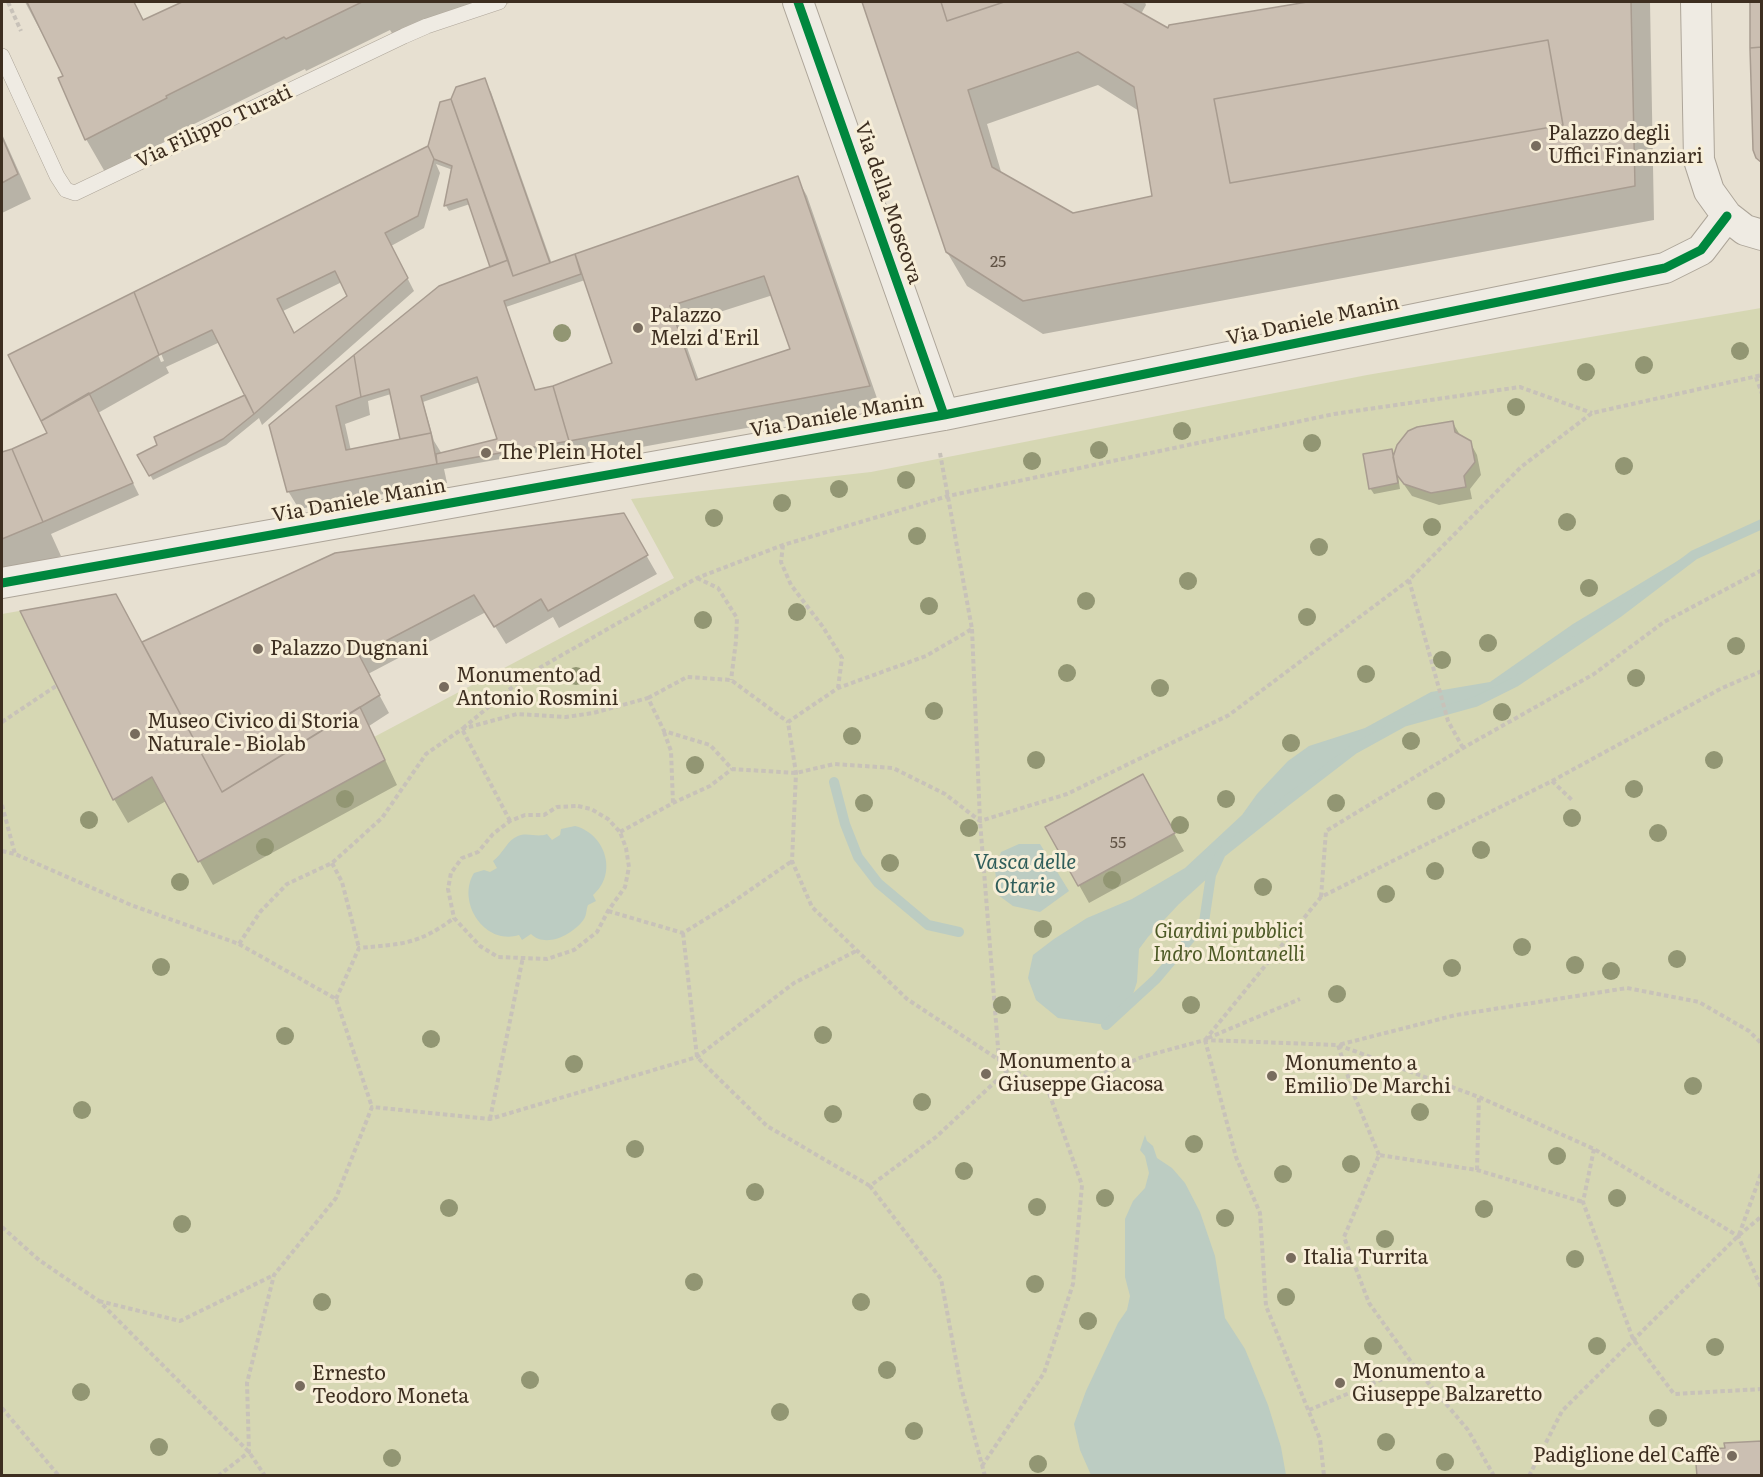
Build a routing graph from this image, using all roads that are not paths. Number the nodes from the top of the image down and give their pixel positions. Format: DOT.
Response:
graph roads {
  1 [pos="499,2"];
  2 [pos="798,2"];
  3 [pos="1696,2"];
  4 [pos="2,56"];
  5 [pos="1727,216"];
  6 [pos="1761,234"];
  7 [pos="944,415"];
  8 [pos="2,583"];
  1 -- 4 [label="lane, Via Filippo Turati"];
  2 -- 7 [label="street, Via della Moscova"];
  3 -- 5 [label="street"];
  5 -- 6 [label="street"];
  5 -- 7 [label="street, Via Daniele Manin"];
  7 -- 8 [label="street, Via Daniele Manin"];
}
